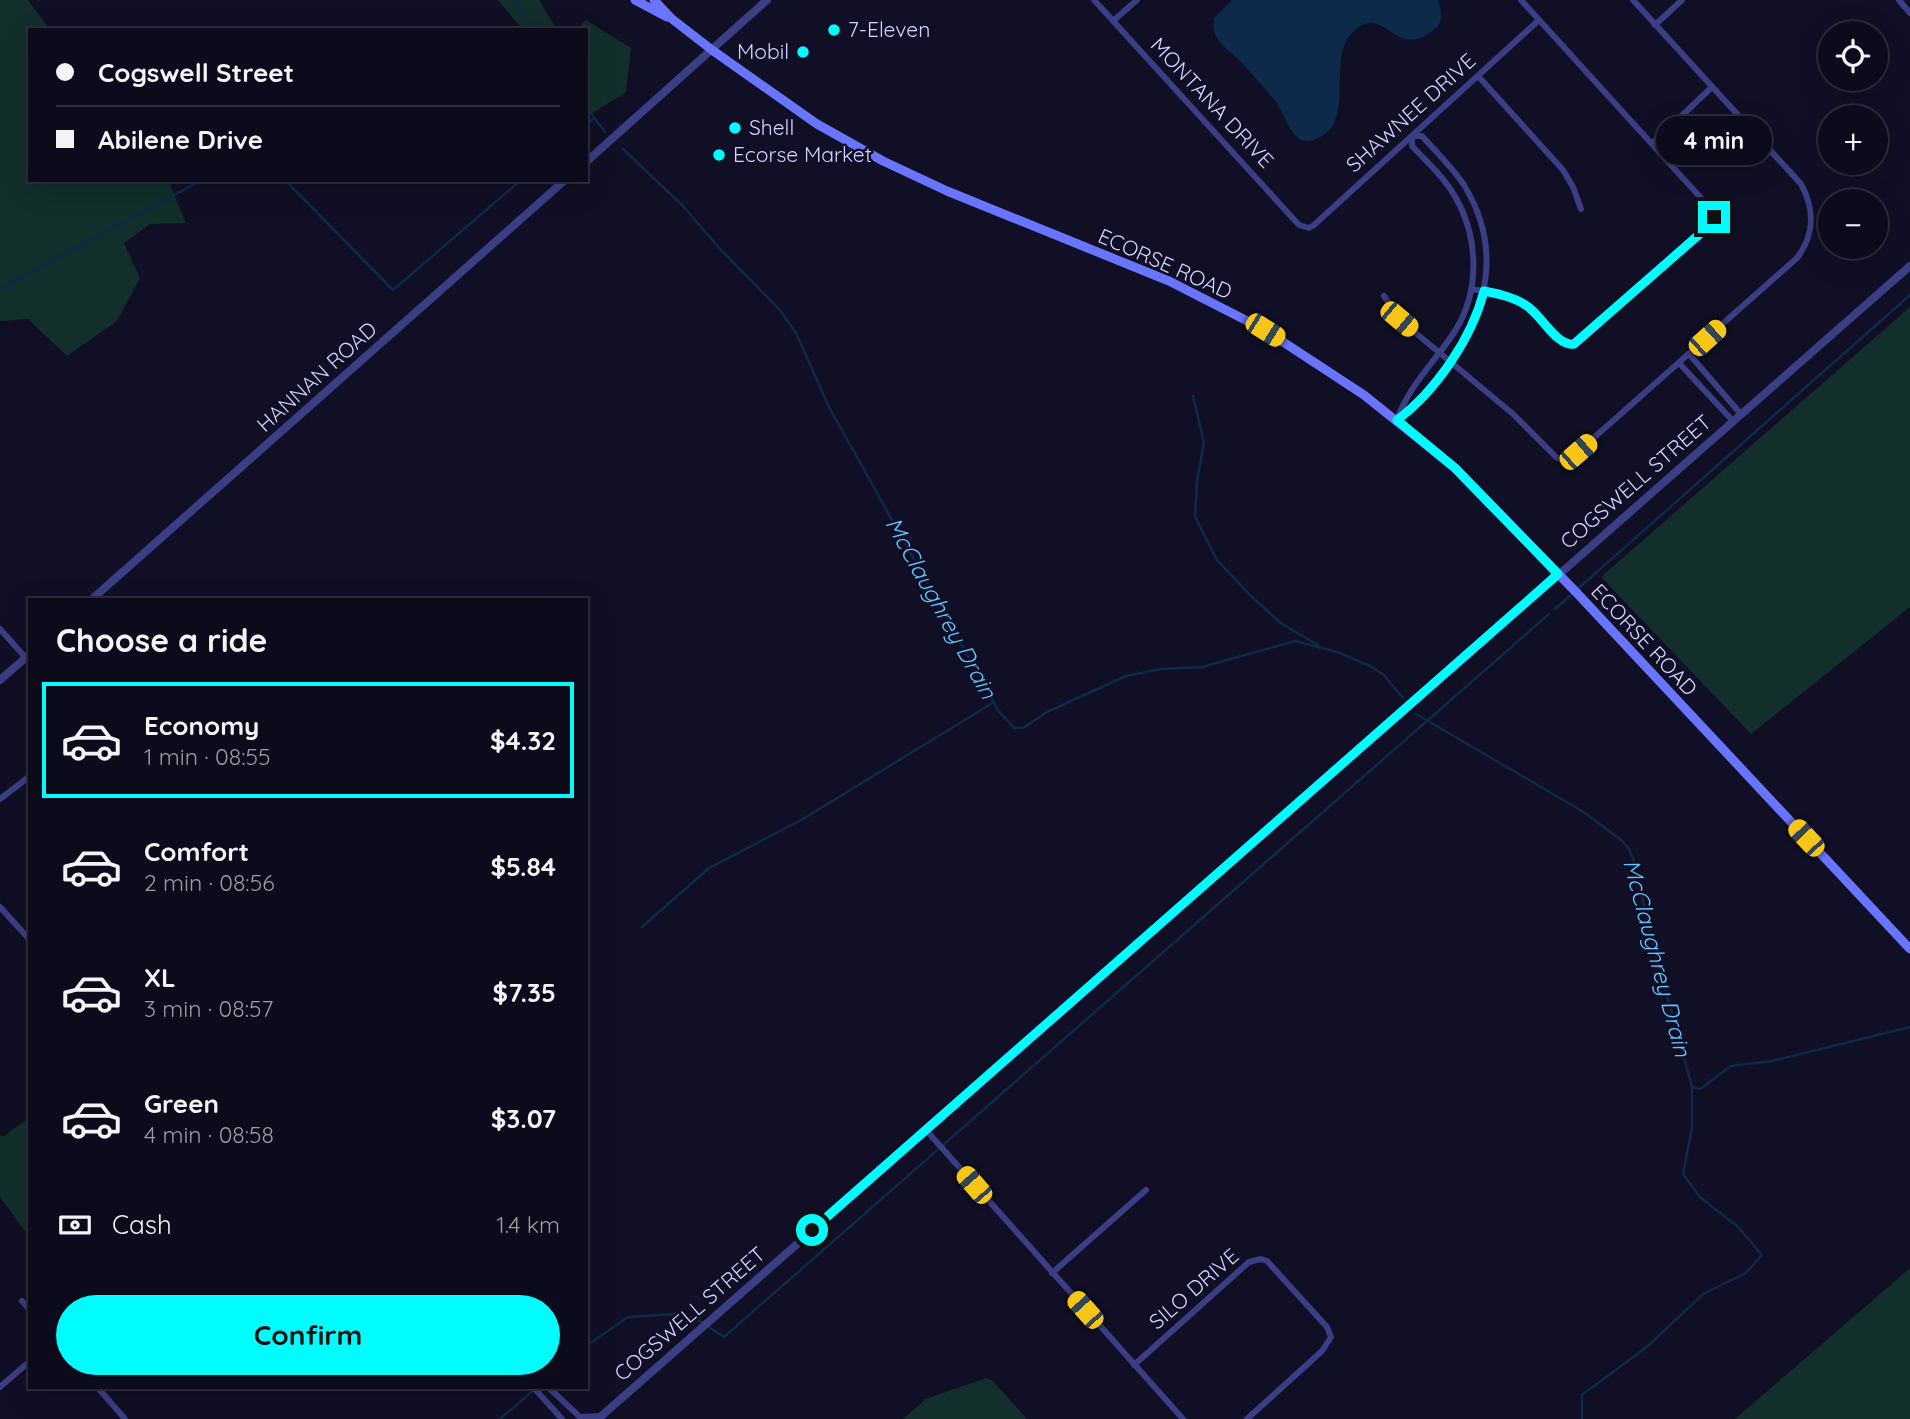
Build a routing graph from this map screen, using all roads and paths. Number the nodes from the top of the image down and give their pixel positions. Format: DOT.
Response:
graph roads {
  1 [pos="635,0"];
  2 [pos="654,0"];
  3 [pos="767,0"];
  4 [pos="1094,0"];
  5 [pos="1137,0"];
  6 [pos="1521,0"];
  7 [pos="1633,0"];
  8 [pos="1682,0"];
  9 [pos="1899,0"];
  10 [pos="1910,13"];
  11 [pos="672,19"];
  12 [pos="1539,20"];
  13 [pos="1113,21"];
  14 [pos="1655,25"];
  15 [pos="712,50"];
  16 [pos="1478,76"];
  17 [pos="1713,88"];
  18 [pos="1412,136"];
  19 [pos="1652,144"];
  20 [pos="588,160"];
  21 [pos="563,182"];
  22 [pos="1581,209"];
  23 [pos="1304,228"];
  24 [pos="1910,266"];
  25 [pos="1471,289"];
  26 [pos="1484,291"];
  27 [pos="1384,296"];
  28 [pos="1439,353"];
  29 [pos="1689,354"];
  30 [pos="1450,361"];
  31 [pos="1679,363"];
  32 [pos="1740,413"];
  33 [pos="1397,420"];
  34 [pos="1732,420"];
  35 [pos="1558,574"];
  36 [pos="94,598"];
  37 [pos="0,629"];
  38 [pos="28,656"];
  39 [pos="0,680"];
  40 [pos="28,778"];
  41 [pos="0,799"];
  42 [pos="0,907"];
  43 [pos="28,938"];
  44 [pos="1910,949"];
  45 [pos="926,1130"];
  46 [pos="1146,1190"];
  47 [pos="1052,1273"];
  48 [pos="22,1301"];
  49 [pos="28,1308"];
  50 [pos="28,1363"];
  51 [pos="1134,1365"];
  52 [pos="0,1387"];
  53 [pos="99,1389"];
  54 [pos="535,1389"];
  55 [pos="550,1389"];
  56 [pos="600,1417"];
  57 [pos="125,1419"];
  58 [pos="562,1419"];
  59 [pos="1183,1419"];
  60 [pos="1247,1419"];
  1 -- 11 [label="main road, ECORSE ROAD"];
  2 -- 11 [label="main road, ECORSE ROAD"];
  3 -- 15 [label="street"];
  4 -- 13 [label="street, MONTANA DRIVE"];
  5 -- 13 [label="street"];
  6 -- 12 [label="street"];
  7 -- 14 [label="street"];
  8 -- 14 [label="street"];
  9 -- 10 [label="street"];
  11 -- 15 [label="main road, ECORSE ROAD"];
  12 -- 16 [label="street, SHAWNEE DRIVE"];
  12 -- 19 [label="street"];
  13 -- 23 [label="street, MONTANA DRIVE"];
  14 -- 17 [label="street"];
  15 -- 20 [label="street"];
  15 -- 33 [label="main road, ECORSE ROAD"];
  16 -- 18 [label="street, SHAWNEE DRIVE"];
  16 -- 22 [label="street"];
  17 -- 19 [label="street"];
  17 -- 29 [label="street"];
  18 -- 23 [label="street, SHAWNEE DRIVE"];
  18 -- 25 [label="street"];
  18 -- 26 [label="street"];
  19 -- 26 [label="street"];
  21 -- 36 [label="street, HANNAN ROAD"];
  24 -- 32 [label="street, COGSWELL STREET"];
  25 -- 26 [label="street"];
  25 -- 28 [label="street"];
  26 -- 30 [label="street"];
  27 -- 28 [label="street"];
  28 -- 30 [label="street"];
  28 -- 33 [label="street"];
  29 -- 31 [label="street"];
  29 -- 32 [label="street"];
  30 -- 31 [label="street"];
  30 -- 33 [label="street"];
  31 -- 34 [label="street"];
  32 -- 34 [label="street, COGSWELL STREET"];
  33 -- 35 [label="main road, ECORSE ROAD"];
  34 -- 35 [label="street, COGSWELL STREET"];
  35 -- 44 [label="main road, ECORSE ROAD"];
  35 -- 45 [label="street, COGSWELL STREET"];
  37 -- 38 [label="street"];
  38 -- 39 [label="street"];
  40 -- 41 [label="street"];
  42 -- 43 [label="street"];
  45 -- 47 [label="street"];
  45 -- 56 [label="street, COGSWELL STREET"];
  46 -- 47 [label="street"];
  47 -- 51 [label="street"];
  48 -- 49 [label="street"];
  50 -- 52 [label="street"];
  51 -- 59 [label="street"];
  51 -- 60 [label="street, SILO DRIVE"];
  53 -- 57 [label="street"];
  54 -- 58 [label="street"];
  55 -- 56 [label="street"];
}
